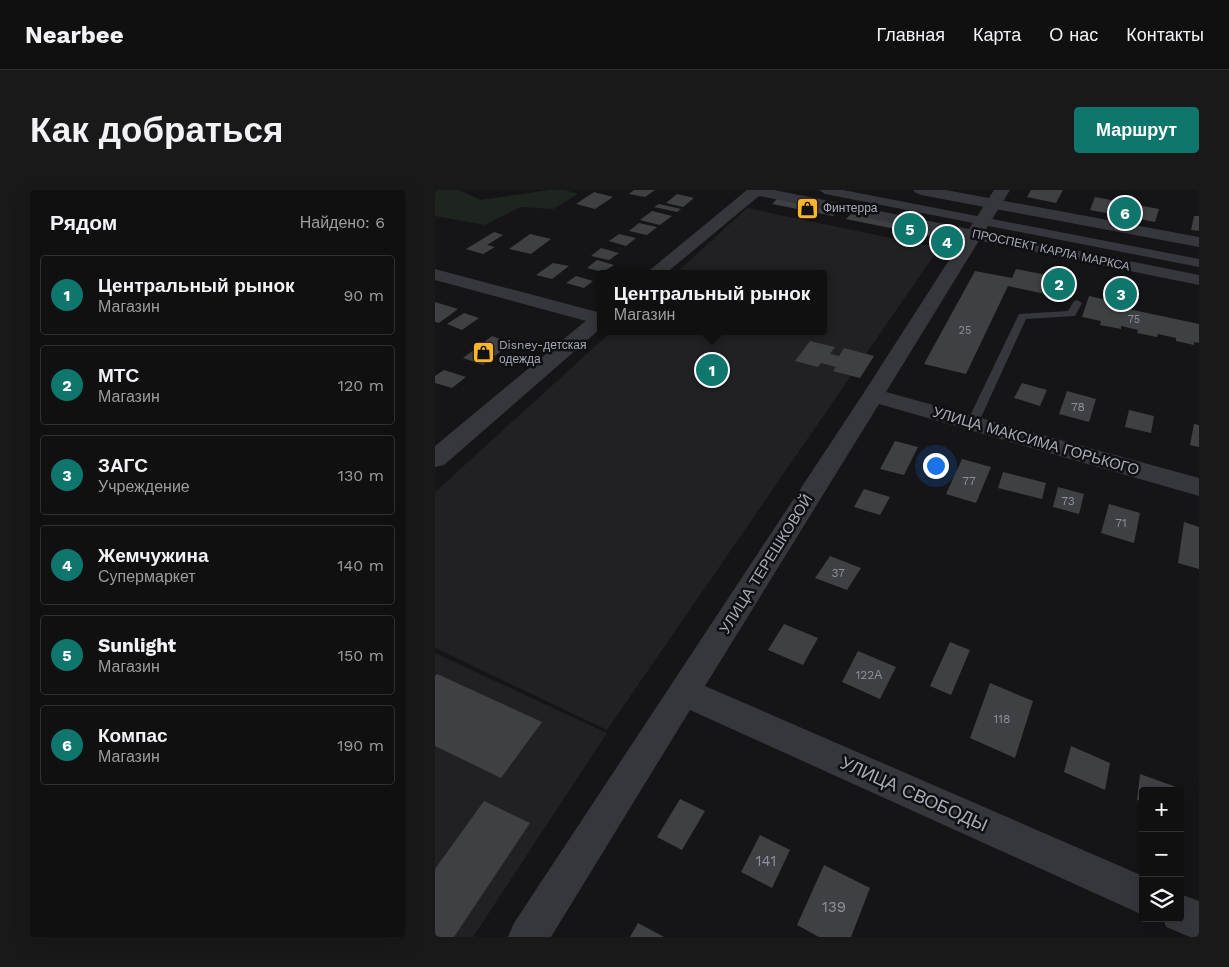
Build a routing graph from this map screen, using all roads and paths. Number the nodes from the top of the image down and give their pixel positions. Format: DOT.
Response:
graph roads {
  1 [pos="755,190"];
  2 [pos="825,190"];
  3 [pos="921,190"];
  4 [pos="988,212"];
  5 [pos="1199,242"];
  6 [pos="1199,263"];
  7 [pos="659,270"];
  8 [pos="435,274"];
  9 [pos="1199,280"];
  10 [pos="1077,303"];
  11 [pos="597,317"];
  12 [pos="597,321"];
  13 [pos="873,395"];
  14 [pos="972,424"];
  15 [pos="435,459"];
  16 [pos="1199,486"];
  17 [pos="685,692"];
  18 [pos="1139,894"];
  19 [pos="1184,915"];
  20 [pos="1199,921"];
  21 [pos="528,937"];
  1 -- 4 [label="street, ПРОСПЕКТ КАРЛА МАРКСА"];
  1 -- 7 [label="street"];
  2 -- 4 [label="street, ПРОСПЕКТ КАРЛА МАРКСА"];
  3 -- 4 [label="street, ПРОСПЕКТ КАРЛА МАРКСА"];
  4 -- 5 [label="street, ПРОСПЕКТ КАРЛА МАРКСА"];
  4 -- 6 [label="street, ПРОСПЕКТ КАРЛА МАРКСА"];
  4 -- 9 [label="street, ПРОСПЕКТ КАРЛА МАРКСА"];
  4 -- 13 [label="street, УЛИЦА ТЕРЕШКОВОЙ"];
  8 -- 11 [label="street"];
  10 -- 14 [label="lane"];
  12 -- 15 [label="street"];
  13 -- 14 [label="street, УЛИЦА МАКСИМА ГОРЬКОГО"];
  13 -- 17 [label="street, УЛИЦА ТЕРЕШКОВОЙ"];
  14 -- 16 [label="street, УЛИЦА МАКСИМА ГОРЬКОГО"];
  17 -- 18 [label="street, УЛИЦА СВОБОДЫ"];
  17 -- 21 [label="street, УЛИЦА ТЕРЕШКОВОЙ"];
  19 -- 20 [label="street"];
}
